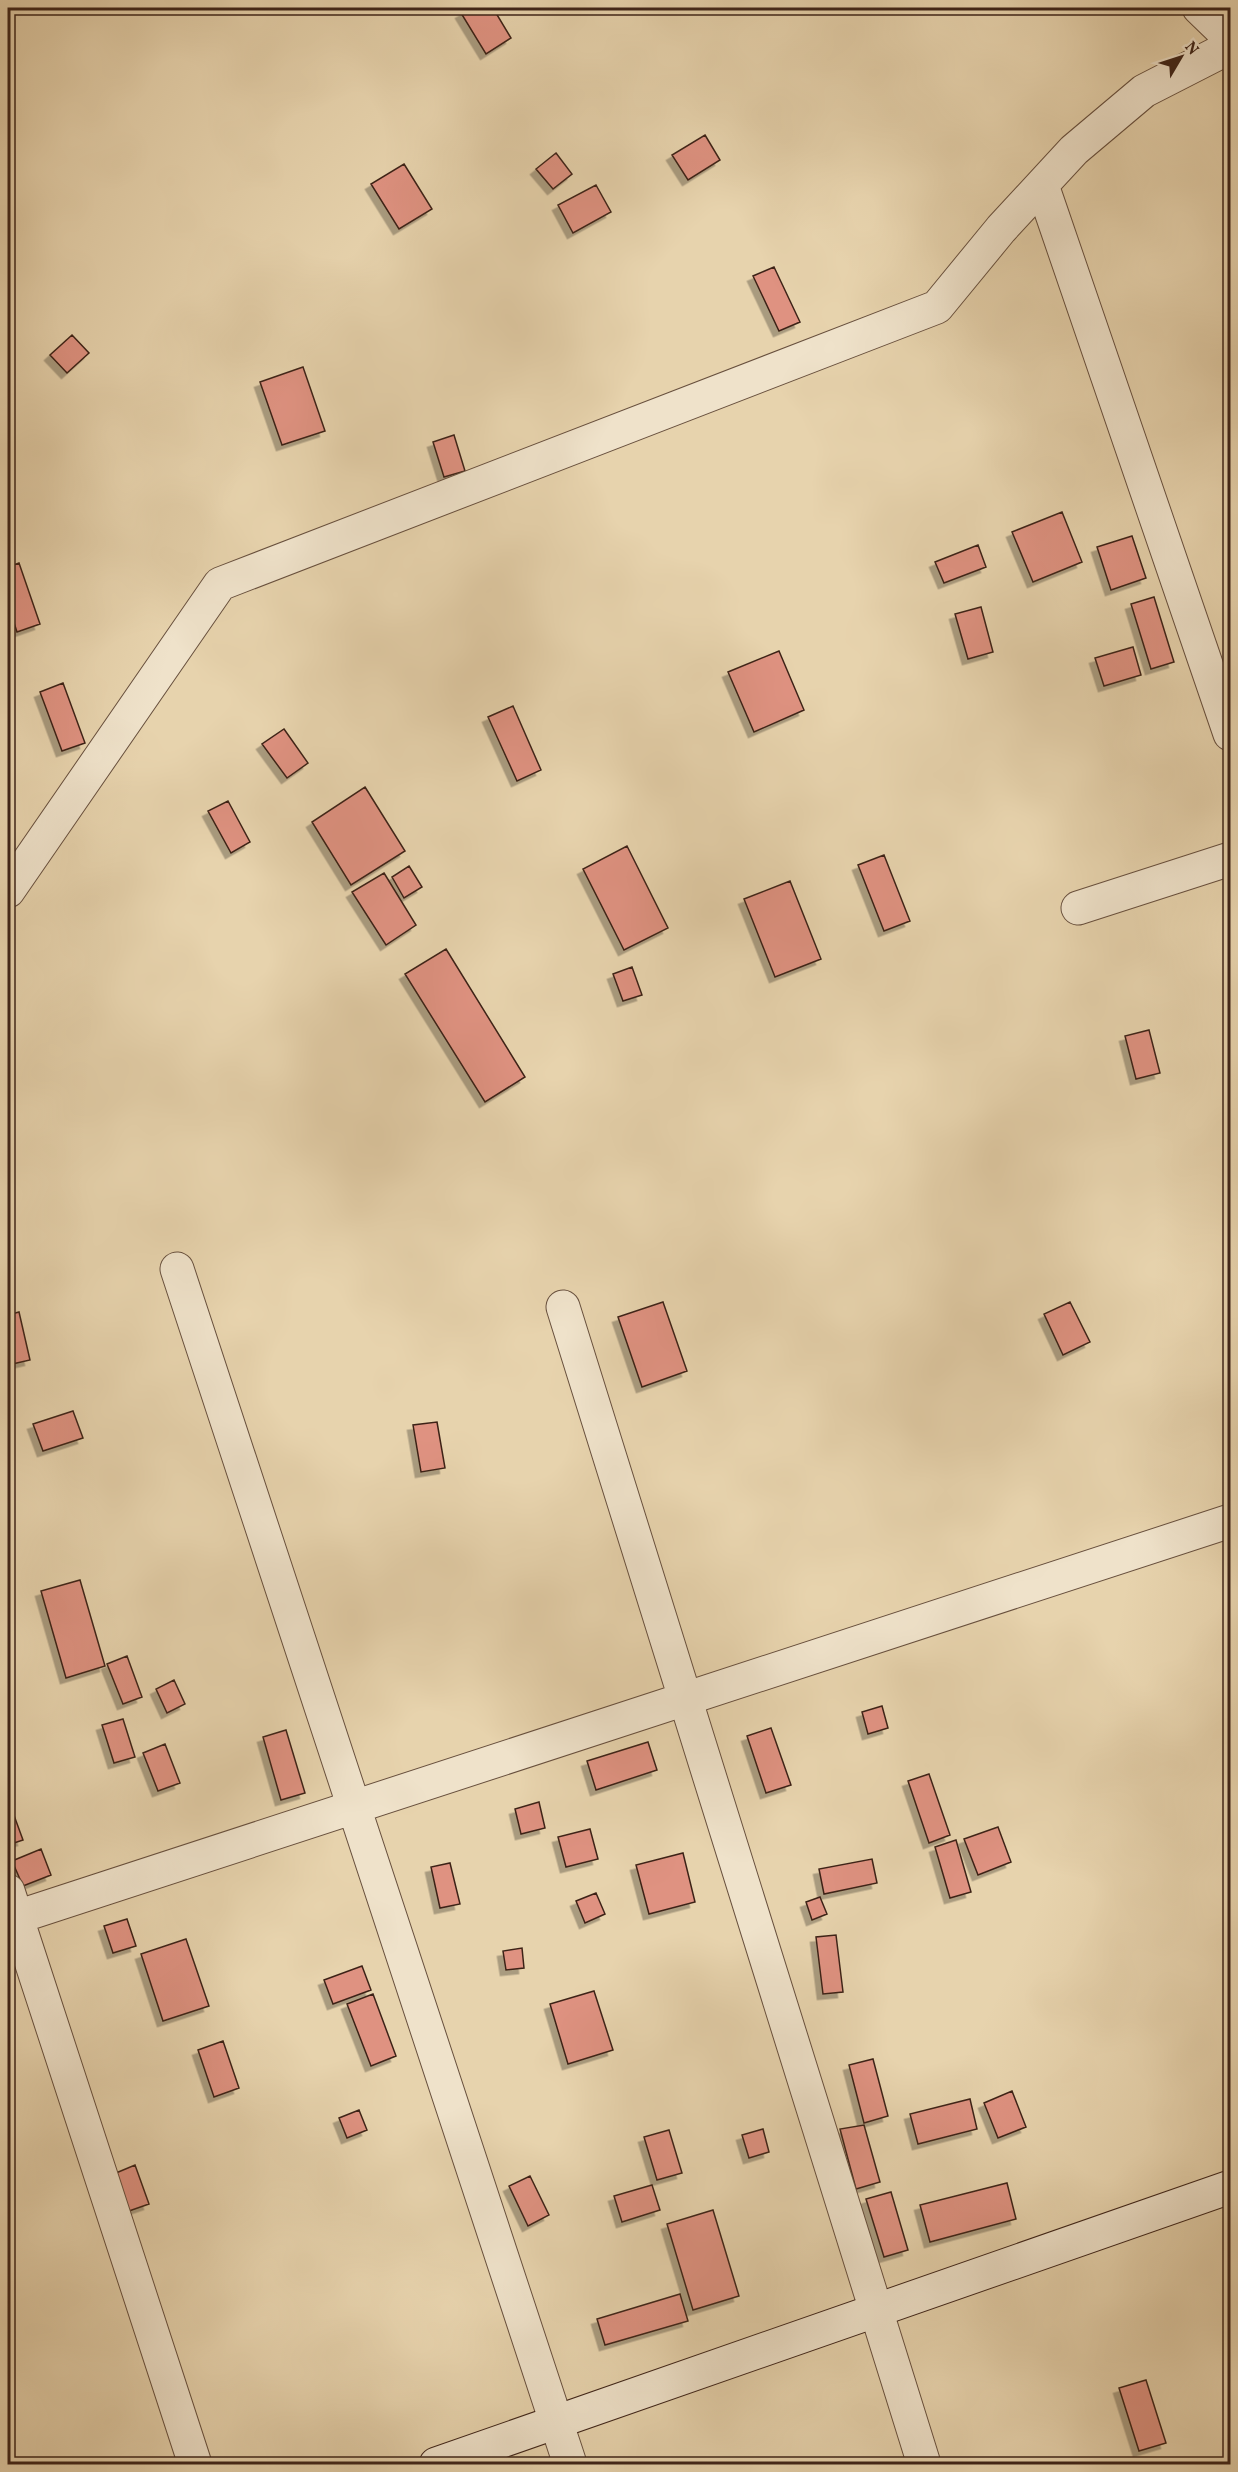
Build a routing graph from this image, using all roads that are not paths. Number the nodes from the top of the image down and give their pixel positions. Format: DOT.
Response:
graph roads {
  1 [pos="1199,8"];
  2 [pos="1230,38"];
  3 [pos="1230,47"];
  4 [pos="1042,184"];
  5 [pos="1230,735"];
  6 [pos="1230,859"];
  7 [pos="8,891"];
  8 [pos="1078,908"];
  9 [pos="177,1269"];
  10 [pos="562,1307"];
  11 [pos="1230,1521"];
  12 [pos="685,1699"];
  13 [pos="354,1807"];
  14 [pos="10,1909"];
  15 [pos="1230,2187"];
  16 [pos="876,2311"];
  17 [pos="556,2422"];
  18 [pos="195,2464"];
  19 [pos="436,2464"];
  20 [pos="570,2464"];
  21 [pos="924,2464"];
  1 -- 2 [label="street"];
  3 -- 4 [label="street"];
  4 -- 5 [label="street"];
  4 -- 7 [label="street"];
  6 -- 8 [label="street"];
  9 -- 13 [label="street"];
  10 -- 12 [label="street"];
  11 -- 12 [label="street"];
  12 -- 13 [label="street"];
  12 -- 16 [label="street"];
  13 -- 14 [label="street"];
  13 -- 17 [label="street"];
  14 -- 18 [label="street"];
  15 -- 16 [label="street"];
  16 -- 17 [label="street"];
  16 -- 21 [label="street"];
  17 -- 19 [label="street"];
  17 -- 20 [label="street"];
}
